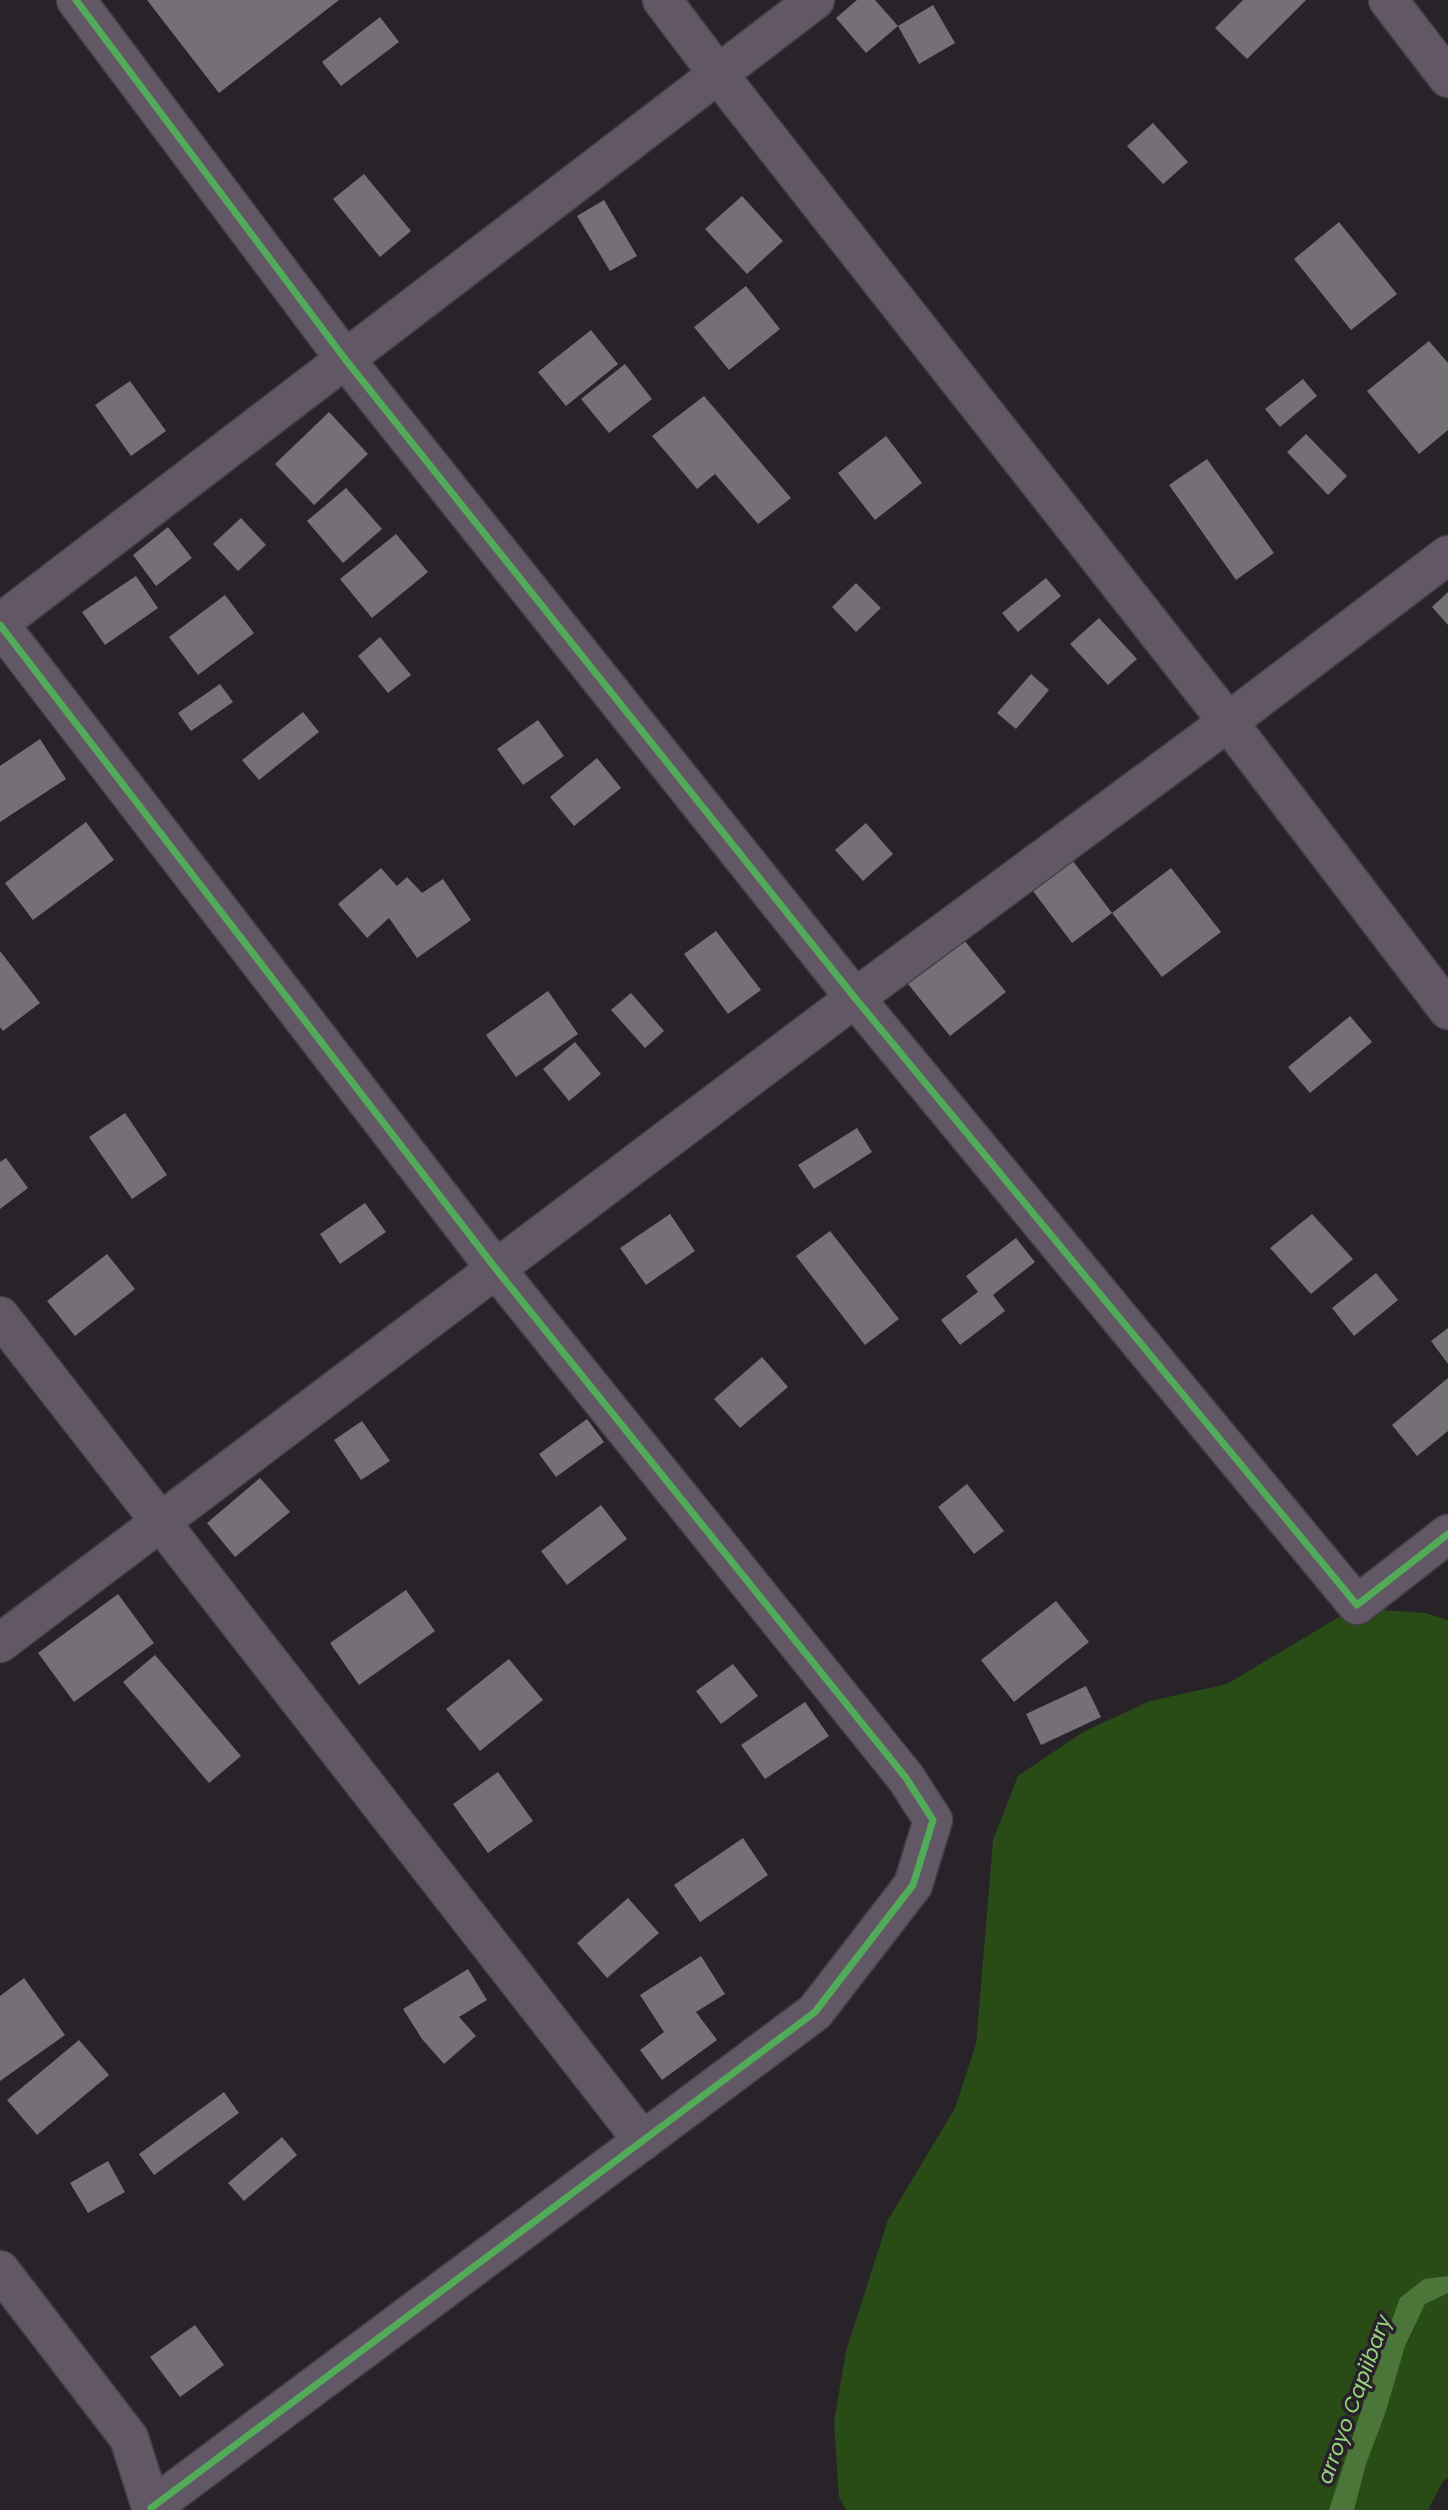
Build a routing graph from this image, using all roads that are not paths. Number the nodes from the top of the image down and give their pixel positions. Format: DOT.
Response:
graph roads {
  1 [pos="76,0"];
  2 [pos="662,0"];
  3 [pos="815,0"];
  4 [pos="1388,0"];
  5 [pos="718,74"];
  6 [pos="1448,78"];
  7 [pos="345,359"];
  8 [pos="1448,555"];
  9 [pos="0,624"];
  10 [pos="1228,722"];
  11 [pos="855,998"];
  12 [pos="1448,1010"];
  13 [pos="496,1269"];
  14 [pos="0,1316"];
  15 [pos="161,1522"];
  16 [pos="1448,1534"];
  17 [pos="0,1643"];
  18 [pos="643,2141"];
  19 [pos="0,2270"];
  20 [pos="152,2509"];
  1 -- 7 [label="street"];
  2 -- 5 [label="street"];
  3 -- 5 [label="street"];
  4 -- 6 [label="street"];
  5 -- 7 [label="street"];
  5 -- 10 [label="street"];
  7 -- 9 [label="street"];
  7 -- 11 [label="street"];
  8 -- 10 [label="street"];
  9 -- 13 [label="street"];
  10 -- 11 [label="street"];
  10 -- 12 [label="street"];
  11 -- 13 [label="street"];
  11 -- 16 [label="street"];
  13 -- 15 [label="street"];
  13 -- 18 [label="street"];
  14 -- 15 [label="street"];
  15 -- 17 [label="street"];
  15 -- 18 [label="street"];
  18 -- 20 [label="street"];
  19 -- 20 [label="street"];
}
